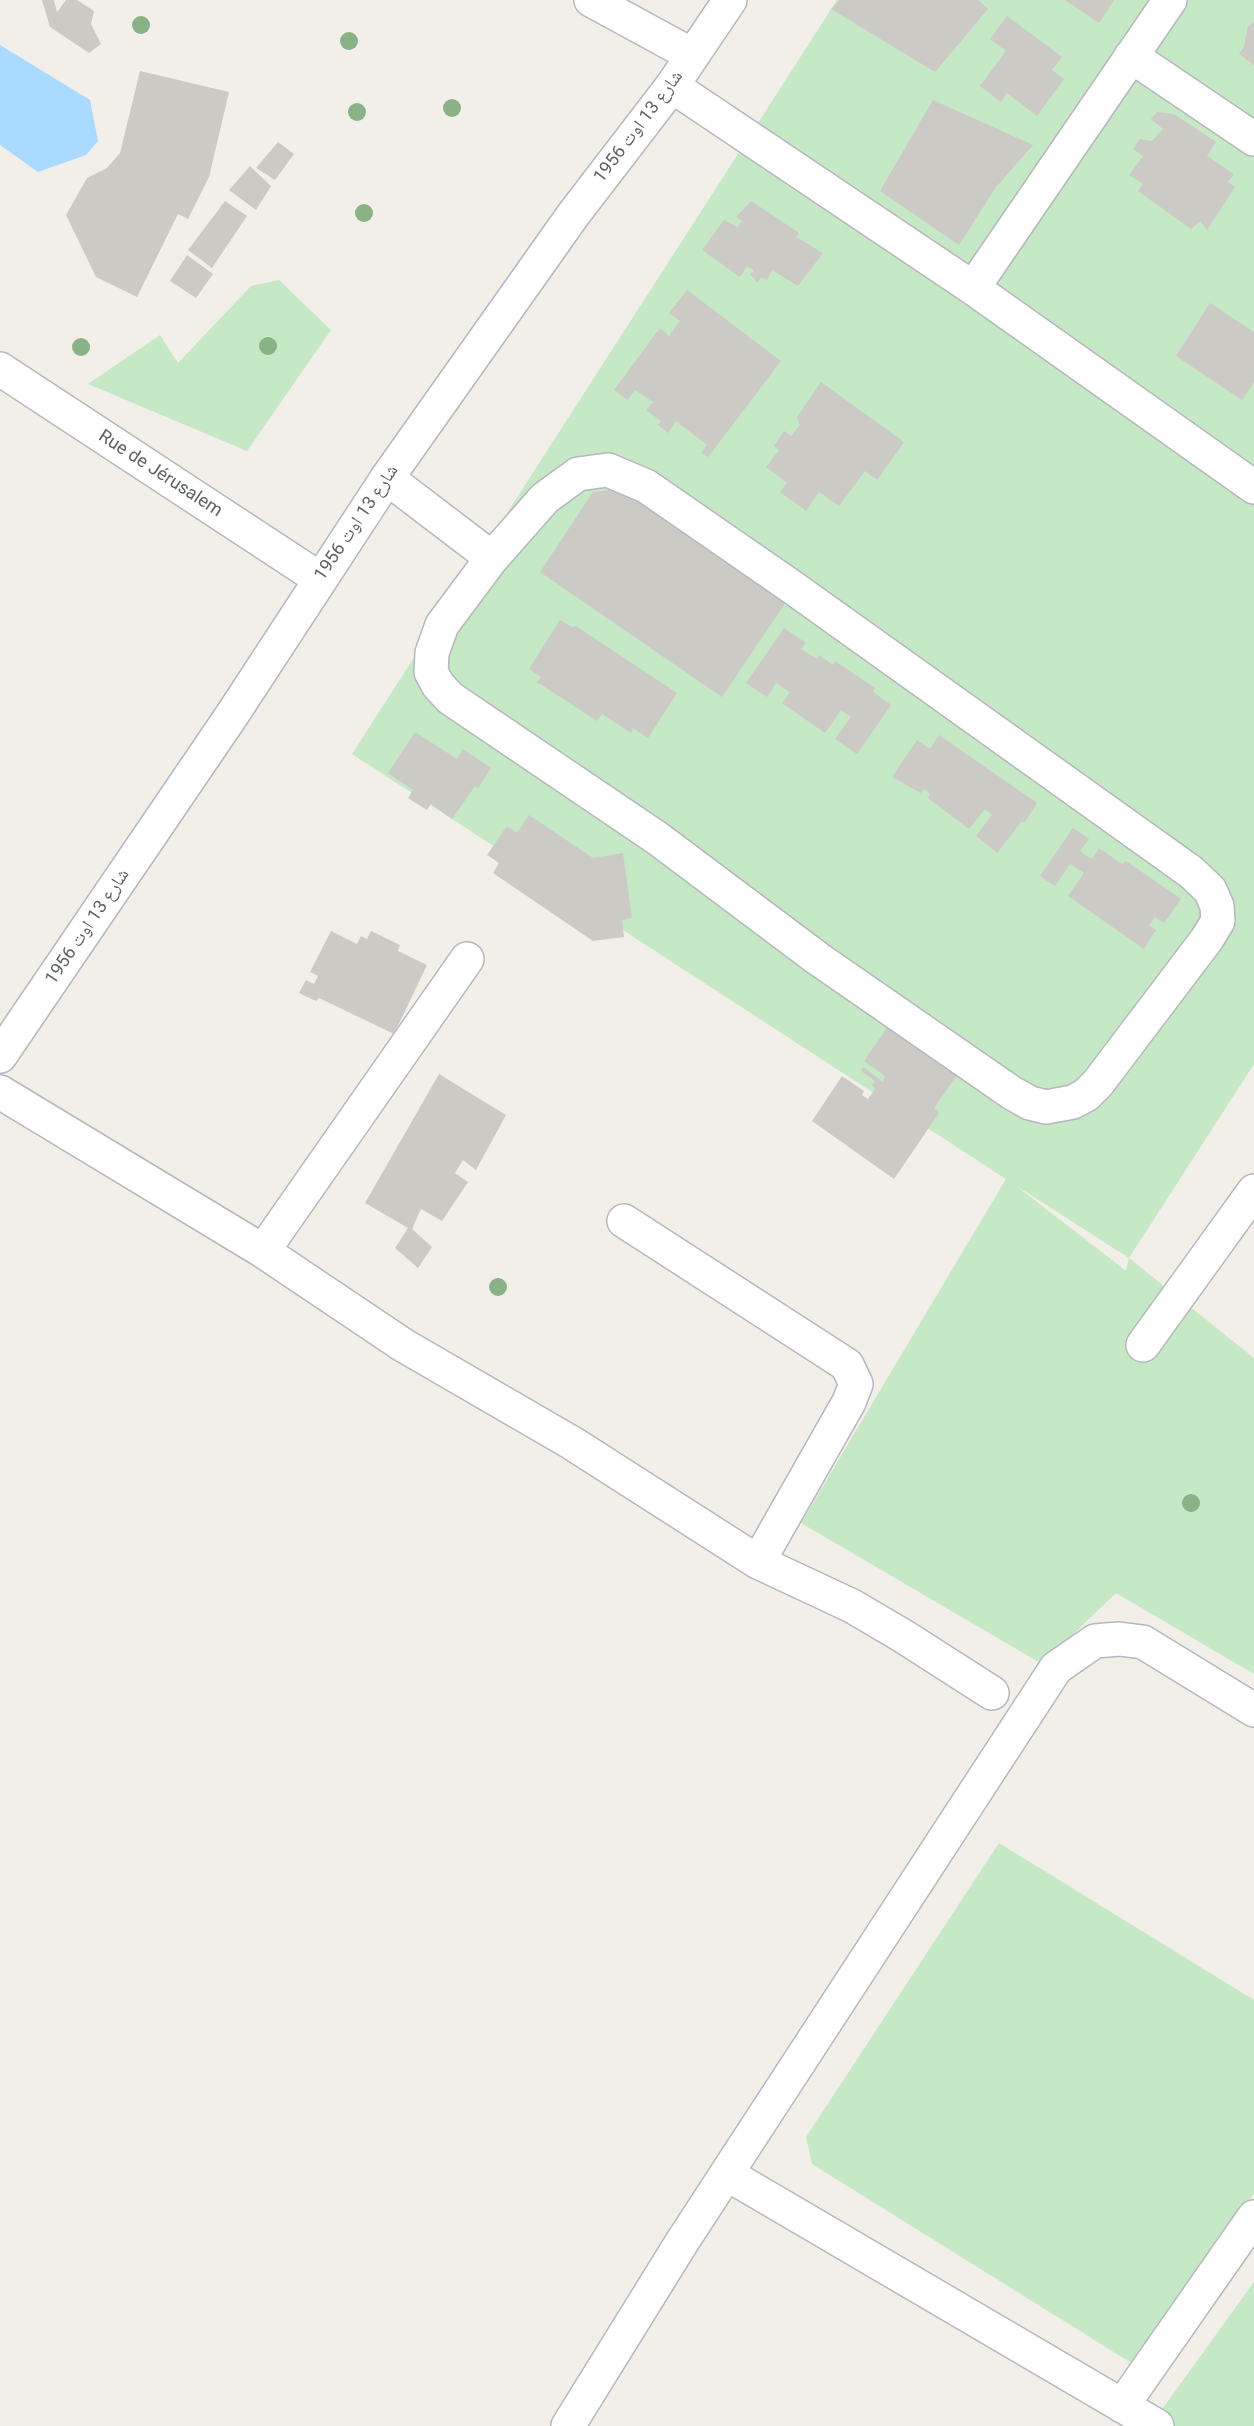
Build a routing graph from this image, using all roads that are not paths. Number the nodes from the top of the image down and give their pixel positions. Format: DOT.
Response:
graph roads {
  1 [pos="591,0"];
  2 [pos="730,0"];
  3 [pos="1170,0"];
  4 [pos="692,55"];
  5 [pos="1131,56"];
  6 [pos="672,86"];
  7 [pos="1254,139"];
  8 [pos="973,288"];
  9 [pos="0,369"];
  10 [pos="387,478"];
  11 [pos="1254,486"];
  12 [pos="492,558"];
  13 [pos="320,579"];
  14 [pos="467,959"];
  15 [pos="0,1056"];
  16 [pos="0,1092"];
  17 [pos="1254,1191"];
  18 [pos="624,1221"];
  19 [pos="263,1251"];
  20 [pos="1143,1345"];
  21 [pos="758,1562"];
  22 [pos="992,1693"];
  23 [pos="1254,1710"];
  24 [pos="727,2174"];
  25 [pos="1254,2217"];
  26 [pos="1122,2406"];
  27 [pos="568,2426"];
  28 [pos="1157,2426"];
  1 -- 4 [label="street"];
  2 -- 4 [label="street, شارع 13 اوت 1956"];
  3 -- 5 [label="street"];
  4 -- 6 [label="street, شارع 13 اوت 1956"];
  5 -- 7 [label="street"];
  5 -- 8 [label="street"];
  6 -- 8 [label="street"];
  6 -- 10 [label="street, شارع 13 اوت 1956"];
  8 -- 11 [label="street"];
  9 -- 13 [label="street, Rue de Jérusalem"];
  10 -- 12 [label="street"];
  10 -- 13 [label="street, شارع 13 اوت 1956"];
  12 -- 12 [label="street"];
  13 -- 15 [label="street, شارع 13 اوت 1956"];
  14 -- 19 [label="street"];
  16 -- 19 [label="street"];
  17 -- 20 [label="street"];
  18 -- 21 [label="street"];
  19 -- 21 [label="street"];
  21 -- 22 [label="street"];
  23 -- 24 [label="street"];
  24 -- 26 [label="street"];
  24 -- 27 [label="street"];
  25 -- 26 [label="street"];
  26 -- 28 [label="street"];
}
